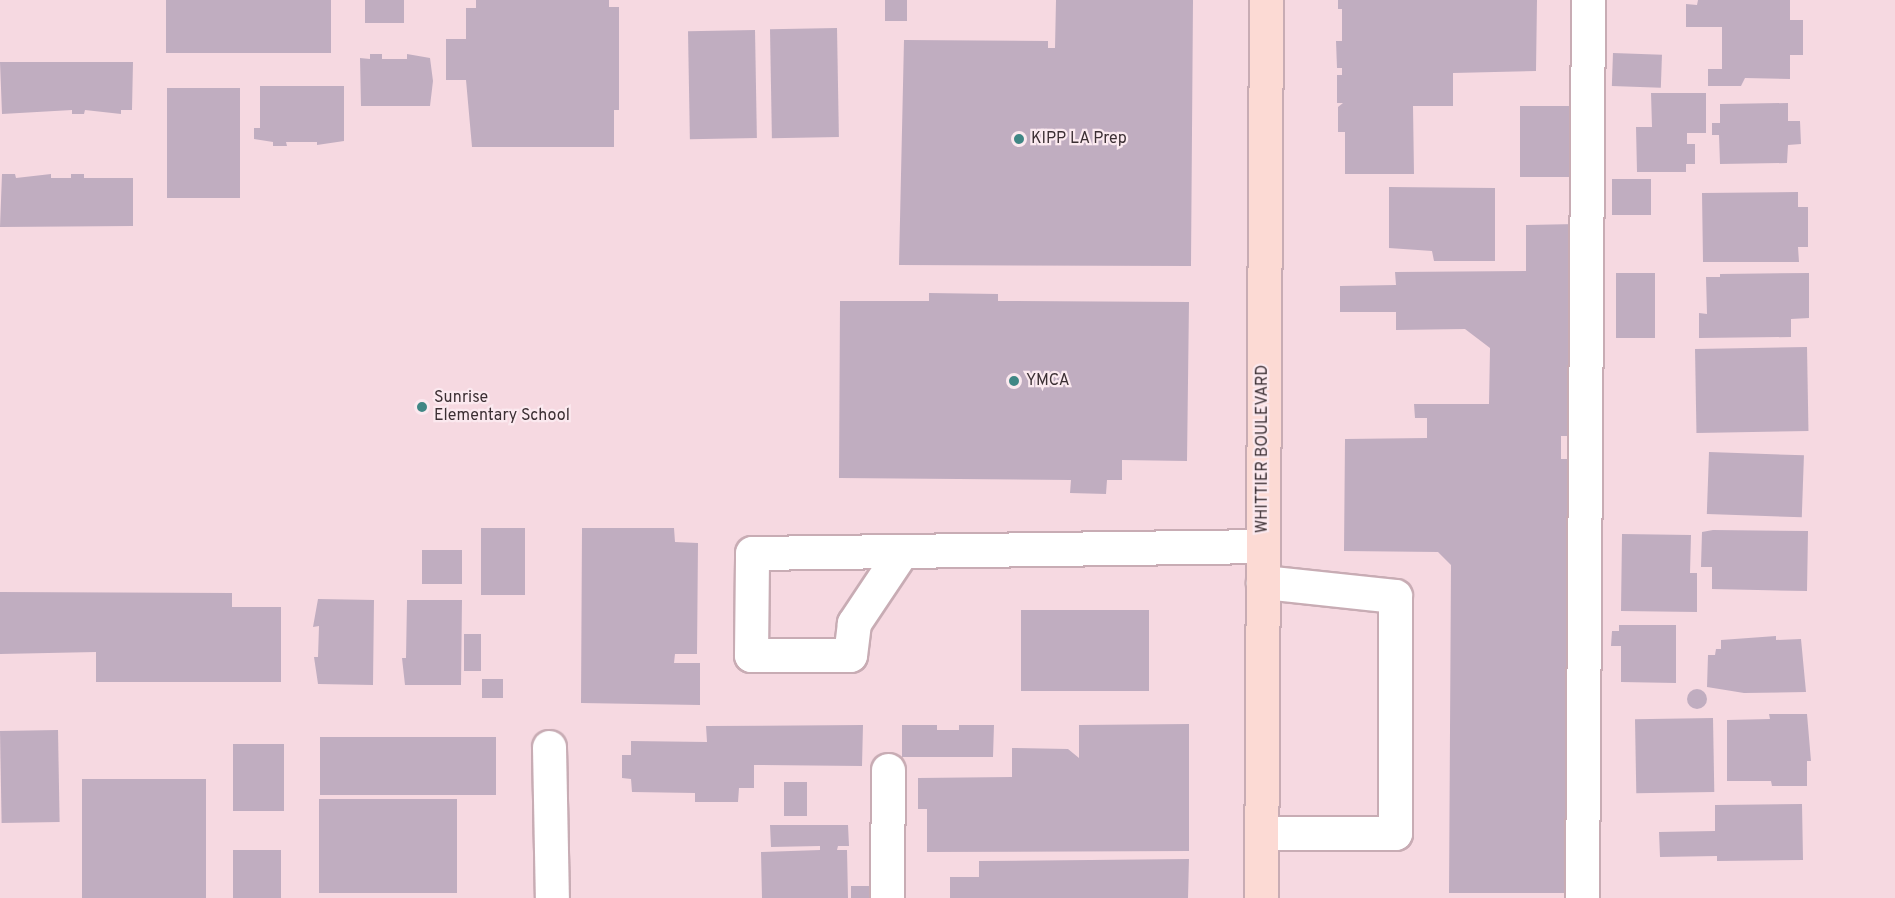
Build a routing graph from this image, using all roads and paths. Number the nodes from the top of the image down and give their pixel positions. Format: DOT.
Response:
graph roads {
  1 [pos="1266,0"];
  2 [pos="1588,0"];
  3 [pos="1263,546"];
  4 [pos="902,551"];
  5 [pos="1263,582"];
  6 [pos="549,747"];
  7 [pos="888,770"];
  8 [pos="1261,833"];
  9 [pos="552,898"];
  10 [pos="887,898"];
  11 [pos="1261,898"];
  12 [pos="1582,898"];
  1 -- 3 [label="main road, WHITTIER BOULEVARD"];
  2 -- 12 [label="street"];
  3 -- 4 [label="street"];
  3 -- 5 [label="main road, WHITTIER BOULEVARD"];
  4 -- 4 [label="street"];
  5 -- 8 [label="main road, WHITTIER BOULEVARD"];
  5 -- 8 [label="street"];
  6 -- 9 [label="street"];
  7 -- 10 [label="street"];
  8 -- 11 [label="main road, WHITTIER BOULEVARD"];
}
